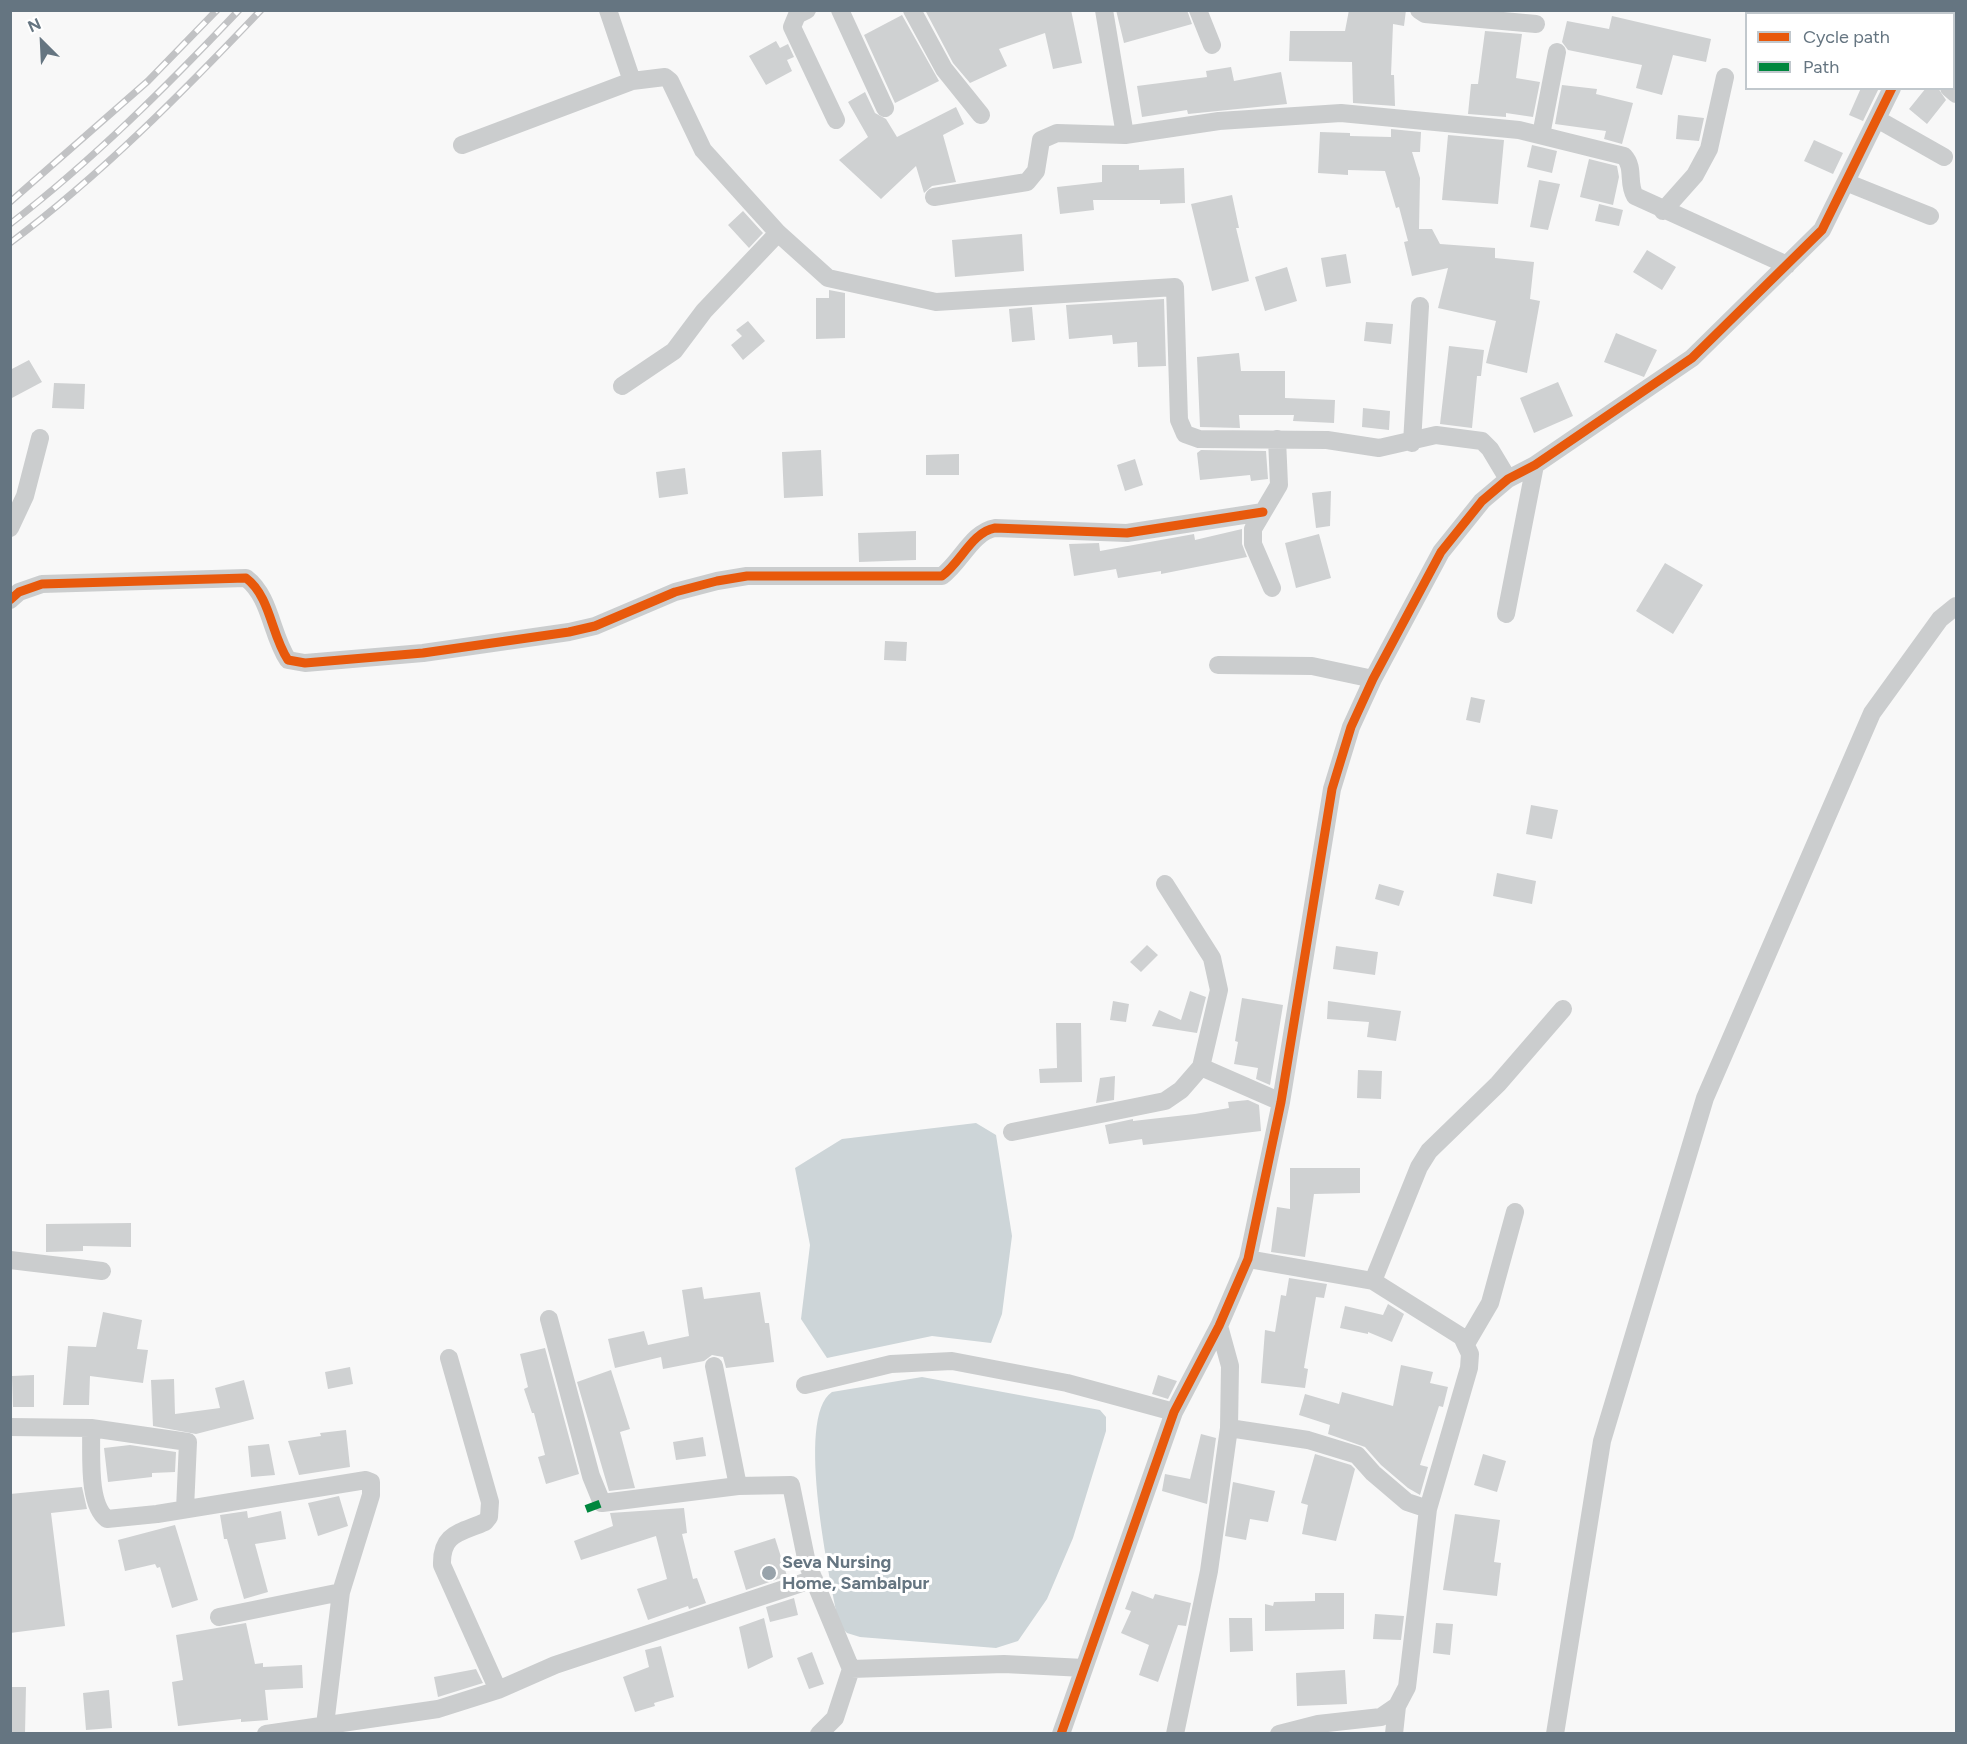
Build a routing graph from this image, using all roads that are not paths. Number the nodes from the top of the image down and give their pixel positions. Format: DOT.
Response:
graph roads {
  1 [pos="608,10"];
  2 [pos="807,10"];
  3 [pos="840,10"];
  4 [pos="912,10"];
  5 [pos="1104,10"];
  6 [pos="1198,10"];
  7 [pos="1419,10"];
  8 [pos="1536,24"];
  9 [pos="1212,45"];
  10 [pos="1557,52"];
  11 [pos="1725,76"];
  12 [pos="632,81"];
  13 [pos="1891,90"];
  14 [pos="885,108"];
  15 [pos="981,115"];
  16 [pos="1877,119"];
  17 [pos="836,120"];
  18 [pos="1125,135"];
  19 [pos="1541,135"];
  20 [pos="462,146"];
  21 [pos="1944,157"];
  22 [pos="1848,183"];
  23 [pos="934,197"];
  24 [pos="1663,211"];
  25 [pos="1930,216"];
  26 [pos="778,233"];
  27 [pos="1786,265"];
  28 [pos="1420,306"];
  29 [pos="622,386"];
  30 [pos="40,438"];
  31 [pos="1277,439"];
  32 [pos="1412,443"];
  33 [pos="1535,465"];
  34 [pos="1508,480"];
  35 [pos="1263,512"];
  36 [pos="10,528"];
  37 [pos="1272,588"];
  38 [pos="13,589"];
  39 [pos="1956,606"];
  40 [pos="1506,614"];
  41 [pos="1218,665"];
  42 [pos="1372,679"];
  43 [pos="1166,884"];
  44 [pos="1563,1009"];
  45 [pos="1201,1067"];
  46 [pos="1281,1102"];
  47 [pos="1012,1132"];
  48 [pos="1515,1212"];
  49 [pos="1248,1259"];
  50 [pos="10,1260"];
  51 [pos="102,1271"];
  52 [pos="1373,1281"];
  53 [pos="549,1320"];
  54 [pos="1219,1326"];
  55 [pos="1466,1344"];
  56 [pos="450,1358"];
  57 [pos="714,1366"];
  58 [pos="805,1385"];
  59 [pos="1174,1412"];
  60 [pos="10,1427"];
  61 [pos="91,1428"];
  62 [pos="1229,1428"];
  63 [pos="738,1486"];
  64 [pos="185,1509"];
  65 [pos="1428,1509"];
  66 [pos="814,1579"];
  67 [pos="341,1592"];
  68 [pos="219,1617"];
  69 [pos="1084,1668"];
  70 [pos="850,1669"];
  71 [pos="498,1690"];
  72 [pos="1397,1706"];
  73 [pos="329,1724"];
  74 [pos="266,1734"];
  75 [pos="819,1734"];
  76 [pos="1061,1734"];
  77 [pos="1175,1734"];
  78 [pos="1279,1734"];
  79 [pos="1394,1734"];
  80 [pos="1555,1734"];
  1 -- 12 [label="street"];
  2 -- 17 [label="street"];
  3 -- 14 [label="street"];
  4 -- 15 [label="street"];
  5 -- 18 [label="street"];
  6 -- 9 [label="street"];
  7 -- 8 [label="street"];
  10 -- 19 [label="street"];
  11 -- 24 [label="street"];
  12 -- 20 [label="street"];
  12 -- 26 [label="street"];
  13 -- 16 [label="street"];
  16 -- 21 [label="street"];
  16 -- 22 [label="street"];
  18 -- 19 [label="street"];
  18 -- 23 [label="street"];
  19 -- 24 [label="street"];
  22 -- 25 [label="street"];
  22 -- 27 [label="street"];
  24 -- 27 [label="street"];
  26 -- 29 [label="street"];
  26 -- 31 [label="street"];
  27 -- 33 [label="street"];
  28 -- 32 [label="street"];
  30 -- 36 [label="street"];
  31 -- 32 [label="street"];
  31 -- 35 [label="street"];
  32 -- 34 [label="street"];
  33 -- 34 [label="street"];
  33 -- 40 [label="street"];
  34 -- 42 [label="street"];
  35 -- 37 [label="street"];
  35 -- 38 [label="street"];
  39 -- 80 [label="street"];
  41 -- 42 [label="street"];
  42 -- 46 [label="street"];
  43 -- 45 [label="street"];
  44 -- 52 [label="street"];
  45 -- 46 [label="street"];
  45 -- 47 [label="street"];
  46 -- 49 [label="street"];
  48 -- 55 [label="street"];
  49 -- 52 [label="street"];
  49 -- 54 [label="street"];
  50 -- 51 [label="street"];
  52 -- 55 [label="street"];
  53 -- 63 [label="street"];
  54 -- 59 [label="street"];
  54 -- 62 [label="street"];
  55 -- 65 [label="street"];
  56 -- 71 [label="street"];
  57 -- 63 [label="street"];
  58 -- 59 [label="street"];
  59 -- 69 [label="street"];
  60 -- 61 [label="street"];
  61 -- 64 [label="street"];
  61 -- 64 [label="street"];
  62 -- 65 [label="street"];
  62 -- 77 [label="street"];
  63 -- 66 [label="street"];
  64 -- 67 [label="street"];
  65 -- 72 [label="street"];
  66 -- 70 [label="street"];
  66 -- 71 [label="street"];
  67 -- 68 [label="street"];
  67 -- 73 [label="street"];
  69 -- 70 [label="street"];
  69 -- 76 [label="street"];
  70 -- 75 [label="street"];
  71 -- 73 [label="street"];
  72 -- 78 [label="street"];
  72 -- 79 [label="street"];
  73 -- 74 [label="street"];
}
